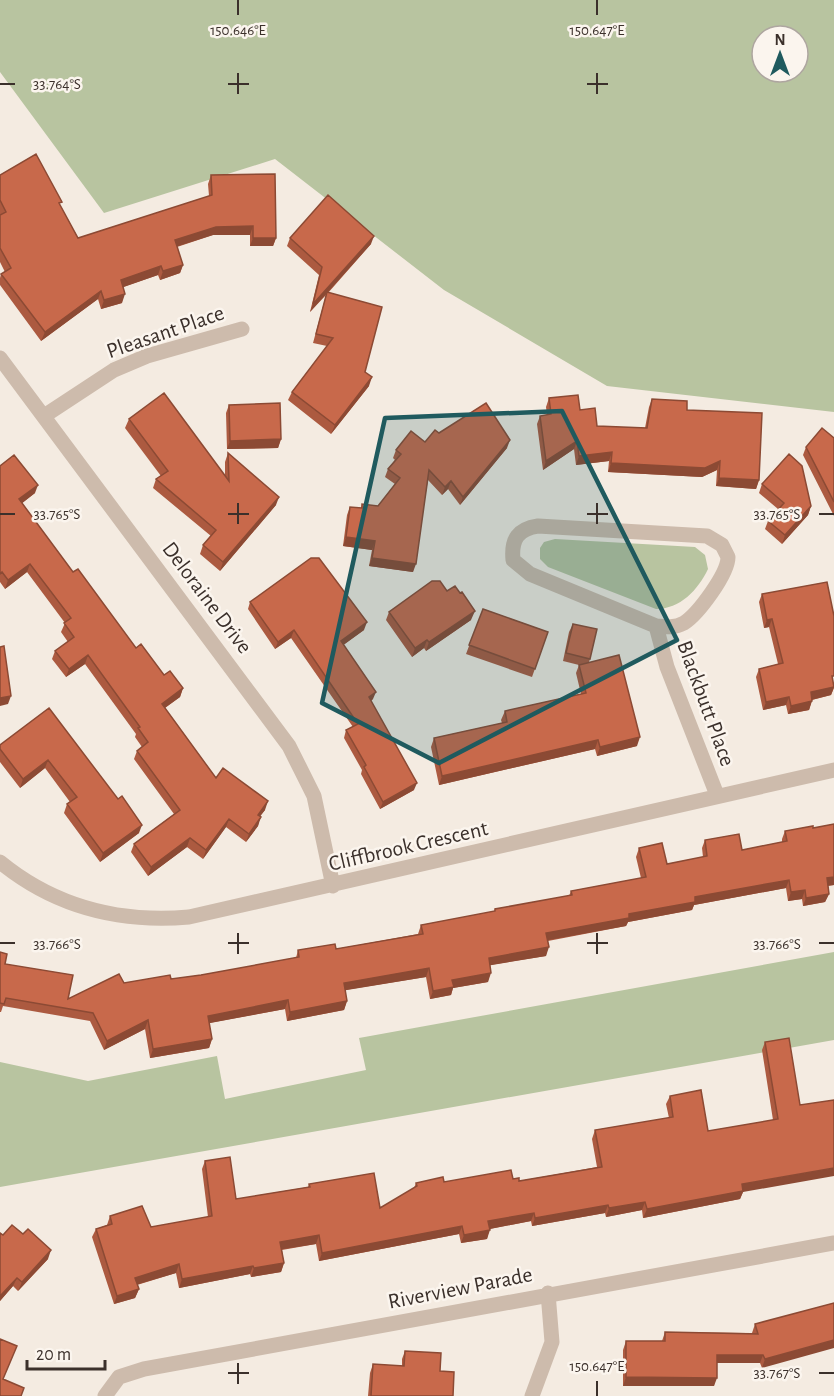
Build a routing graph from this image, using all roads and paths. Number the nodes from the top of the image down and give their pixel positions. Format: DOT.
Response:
graph roads {
  1 [pos="242,329"];
  2 [pos="0,358"];
  3 [pos="44,416"];
  4 [pos="656,626"];
  5 [pos="834,770"];
  6 [pos="717,795"];
  7 [pos="0,862"];
  8 [pos="333,886"];
  9 [pos="834,1243"];
  10 [pos="548,1293"];
  11 [pos="105,1396"];
  12 [pos="532,1396"];
  1 -- 3 [label="street, Pleasant Place"];
  2 -- 3 [label="street, Deloraine Drive"];
  3 -- 8 [label="street, Deloraine Drive"];
  4 -- 4 [label="street, Blackbutt Place"];
  4 -- 6 [label="street, Blackbutt Place"];
  5 -- 6 [label="street, Cliffbrook Crescent"];
  6 -- 8 [label="street, Cliffbrook Crescent"];
  7 -- 8 [label="street, Cliffbrook Crescent"];
  9 -- 10 [label="street, Riverview Parade"];
  10 -- 11 [label="street, Riverview Parade"];
  10 -- 12 [label="street"];
}
